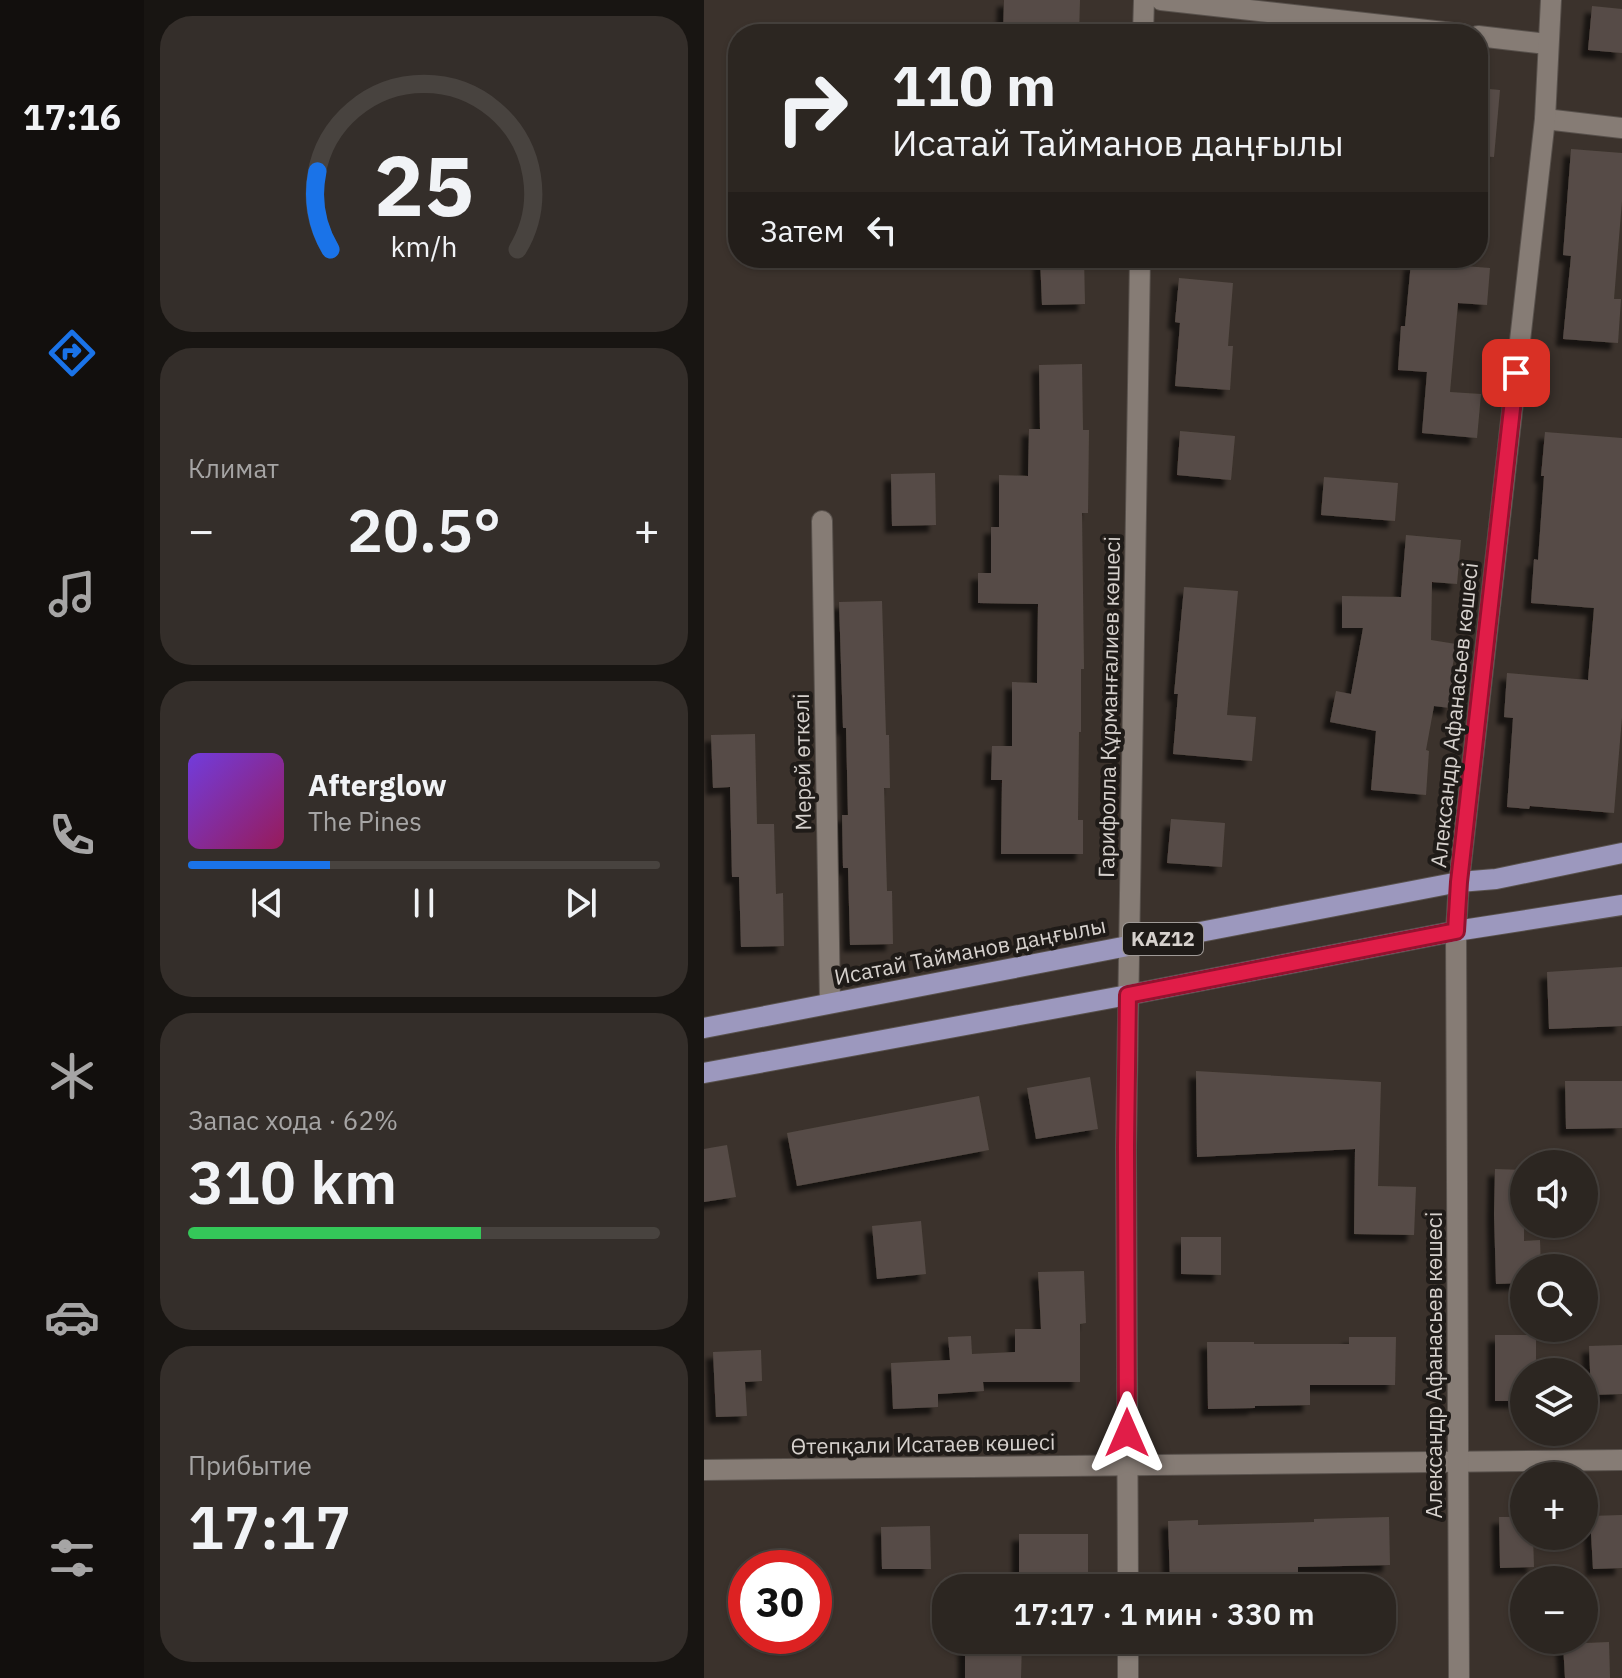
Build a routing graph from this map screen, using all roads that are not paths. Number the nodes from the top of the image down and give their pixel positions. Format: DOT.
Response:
graph roads {
  1 [pos="1144,0"];
  2 [pos="1161,0"];
  3 [pos="1551,0"];
  4 [pos="1143,24"];
  5 [pos="1373,24"];
  6 [pos="1488,37"];
  7 [pos="1547,44"];
  8 [pos="1545,119"];
  9 [pos="1622,128"];
  10 [pos="1140,268"];
  11 [pos="822,521"];
  12 [pos="1622,853"];
  13 [pos="1459,882"];
  14 [pos="1622,905"];
  15 [pos="1456,931"];
  16 [pos="1130,946"];
  17 [pos="1128,995"];
  18 [pos="830,1002"];
  19 [pos="704,1028"];
  20 [pos="704,1073"];
  21 [pos="1622,1460"];
  22 [pos="1458,1461"];
  23 [pos="1128,1465"];
  24 [pos="704,1470"];
  25 [pos="1128,1574"];
  26 [pos="1128,1654"];
  27 [pos="1128,1678"];
  28 [pos="1459,1678"];
  1 -- 4 [label="street"];
  2 -- 5 [label="street"];
  3 -- 7 [label="street, Александр Афанасьев көшесі"];
  6 -- 7 [label="street"];
  7 -- 8 [label="street, Александр Афанасьев көшесі"];
  8 -- 9 [label="street"];
  8 -- 13 [label="street, Александр Афанасьев көшесі"];
  10 -- 16 [label="street, Гарифолла Құрманғалиев көшесі"];
  11 -- 18 [label="street, Мерей өткелі"];
  12 -- 13 [label="main road, Исатай Тайманов даңғылы / KAZ12"];
  13 -- 15 [label="street, Александр Афанасьев көшесі"];
  13 -- 16 [label="main road, Исатай Тайманов даңғылы / KAZ12"];
  14 -- 15 [label="main road, KAZ12"];
  15 -- 17 [label="main road, KAZ12"];
  15 -- 22 [label="street, Александр Афанасьев көшесі"];
  16 -- 17 [label="street, Гарифолла Құрманғалиев көшесі"];
  16 -- 18 [label="main road, Исатай Тайманов даңғылы / KAZ12"];
  17 -- 20 [label="main road, KAZ12"];
  17 -- 23 [label="street, Гарифолла Құрманғалиев көшесі"];
  18 -- 19 [label="main road, Исатай Тайманов даңғылы / KAZ12"];
  21 -- 22 [label="street, Өтепқали Исатаев көшесі"];
  22 -- 23 [label="street, Өтепқали Исатаев көшесі"];
  22 -- 28 [label="street, Александр Афанасьев көшесі"];
  23 -- 24 [label="street, Өтепқали Исатаев көшесі"];
  23 -- 25 [label="street, Гарифолла Құрманғалиев көшесі"];
  26 -- 27 [label="street"];
}
